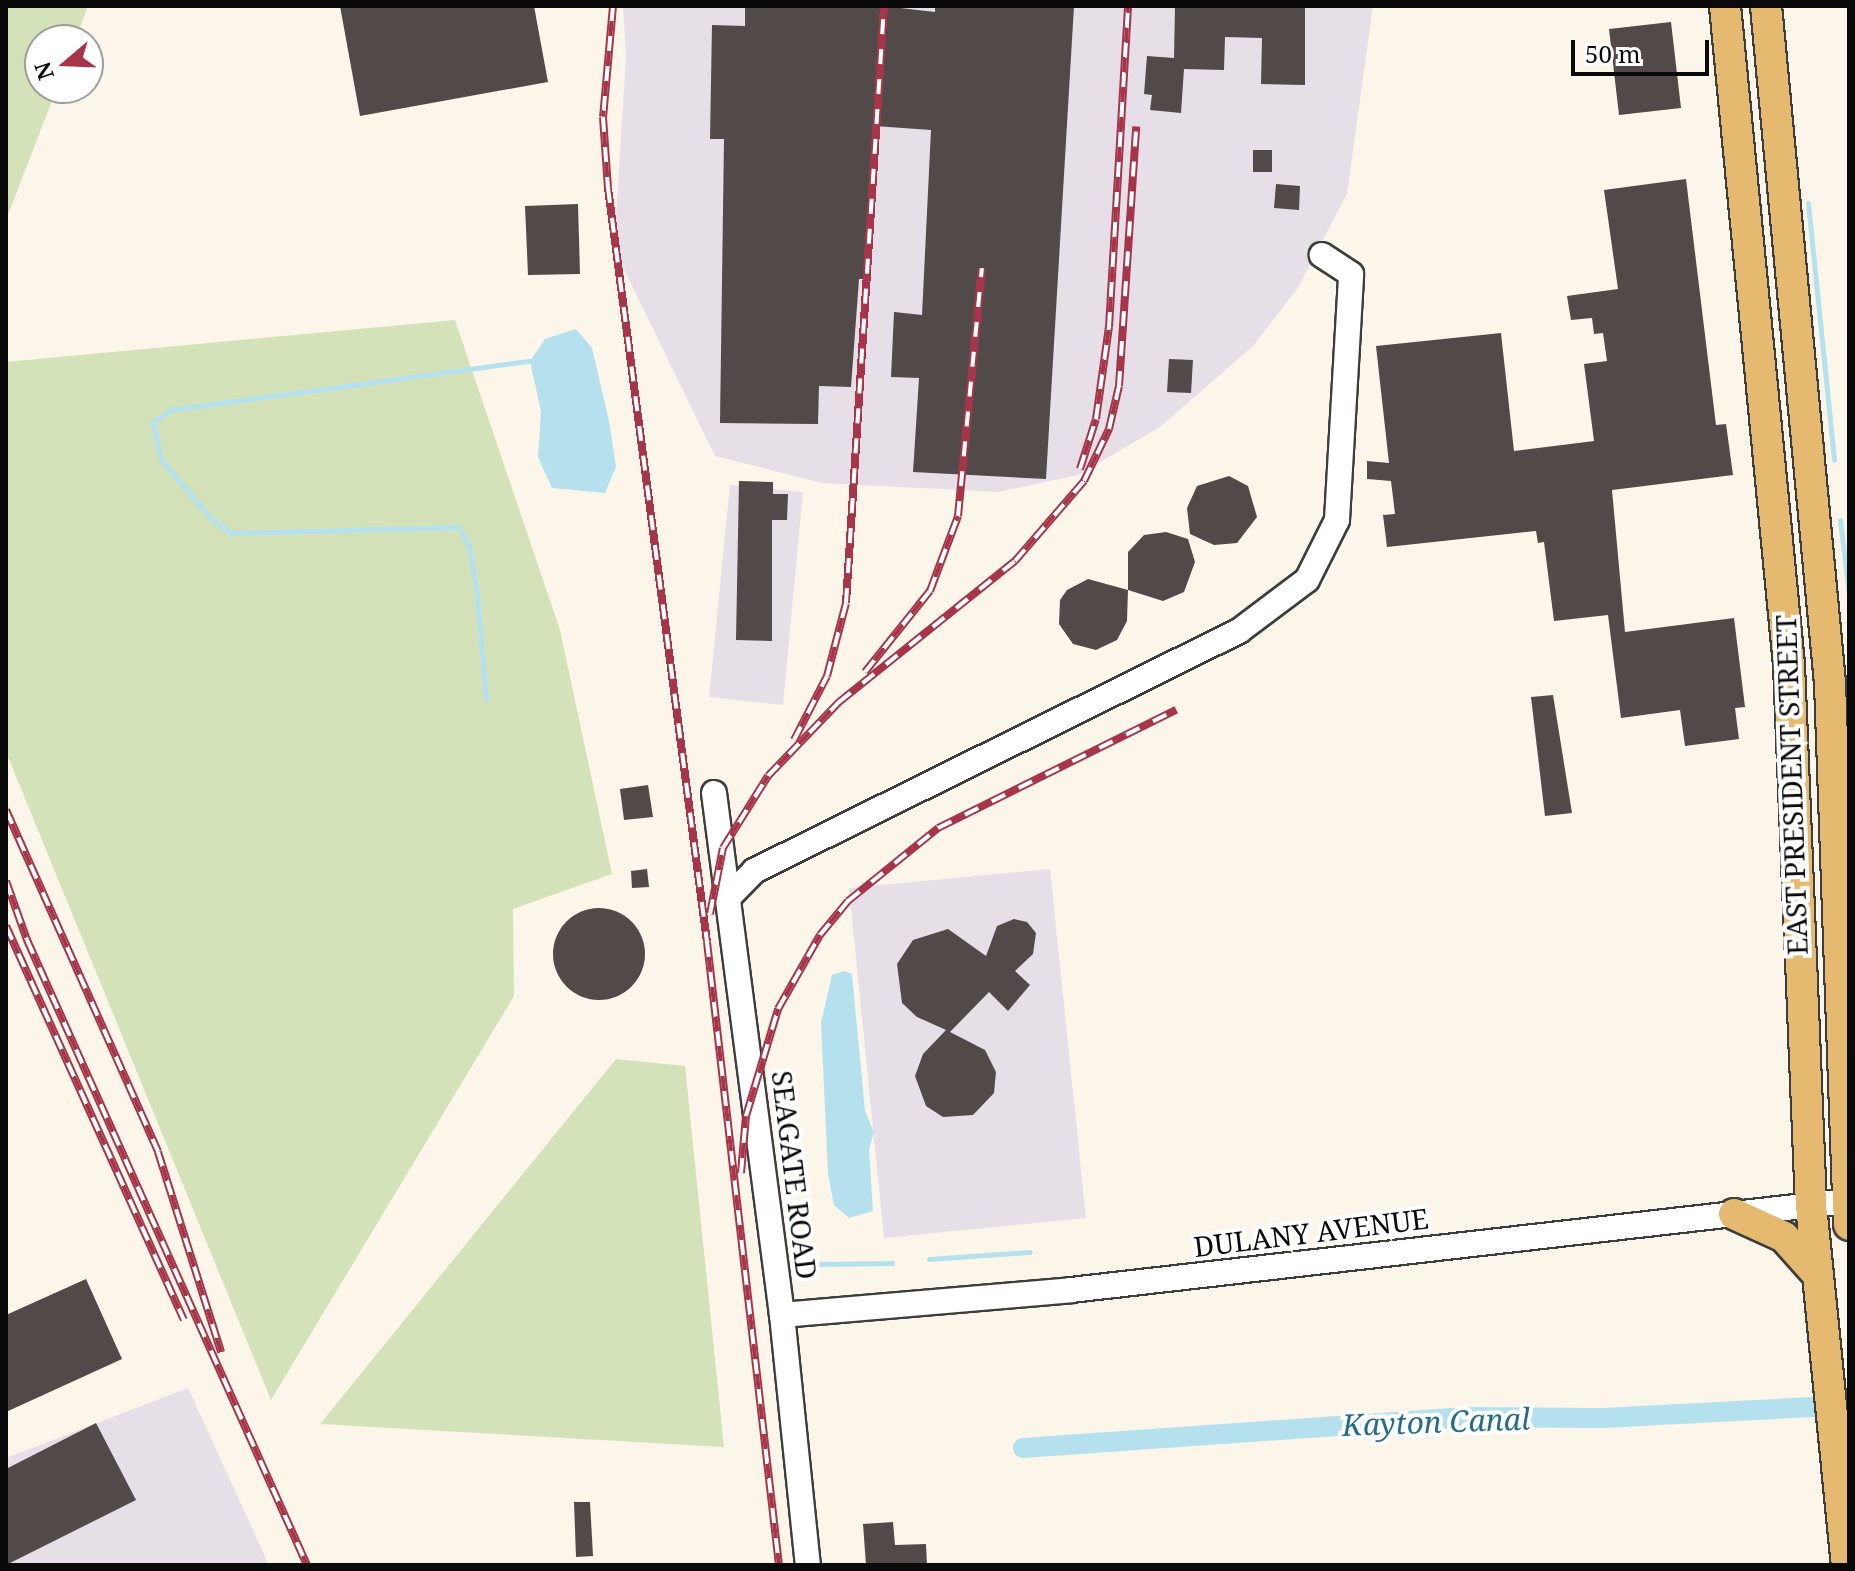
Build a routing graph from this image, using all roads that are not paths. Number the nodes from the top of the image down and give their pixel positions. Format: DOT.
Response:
graph roads {
  1 [pos="1725,6"];
  2 [pos="1766,6"];
  3 [pos="1322,255"];
  4 [pos="1795,772"];
  5 [pos="714,793"];
  6 [pos="730,896"];
  7 [pos="1839,924"];
  8 [pos="1811,1205"];
  9 [pos="1848,1213"];
  10 [pos="1734,1214"];
  11 [pos="1818,1275"];
  12 [pos="782,1315"];
  13 [pos="808,1565"];
  14 [pos="1847,1565"];
  1 -- 4 [label="main road, EAST PRESIDENT STREET"];
  2 -- 7 [label="main road, EAST PRESIDENT STREET"];
  3 -- 6 [label="street"];
  4 -- 7 [label="main road"];
  4 -- 8 [label="main road, EAST PRESIDENT STREET"];
  5 -- 6 [label="street, SEAGATE ROAD"];
  6 -- 12 [label="street, SEAGATE ROAD"];
  7 -- 9 [label="main road, EAST PRESIDENT STREET"];
  8 -- 9 [label="street, DULANY AVENUE"];
  8 -- 10 [label="street, DULANY AVENUE"];
  8 -- 11 [label="main road, EAST PRESIDENT STREET"];
  10 -- 11 [label="main road"];
  10 -- 12 [label="street, DULANY AVENUE"];
  11 -- 14 [label="main road, EAST PRESIDENT STREET"];
  12 -- 13 [label="street, SEAGATE ROAD"];
}
